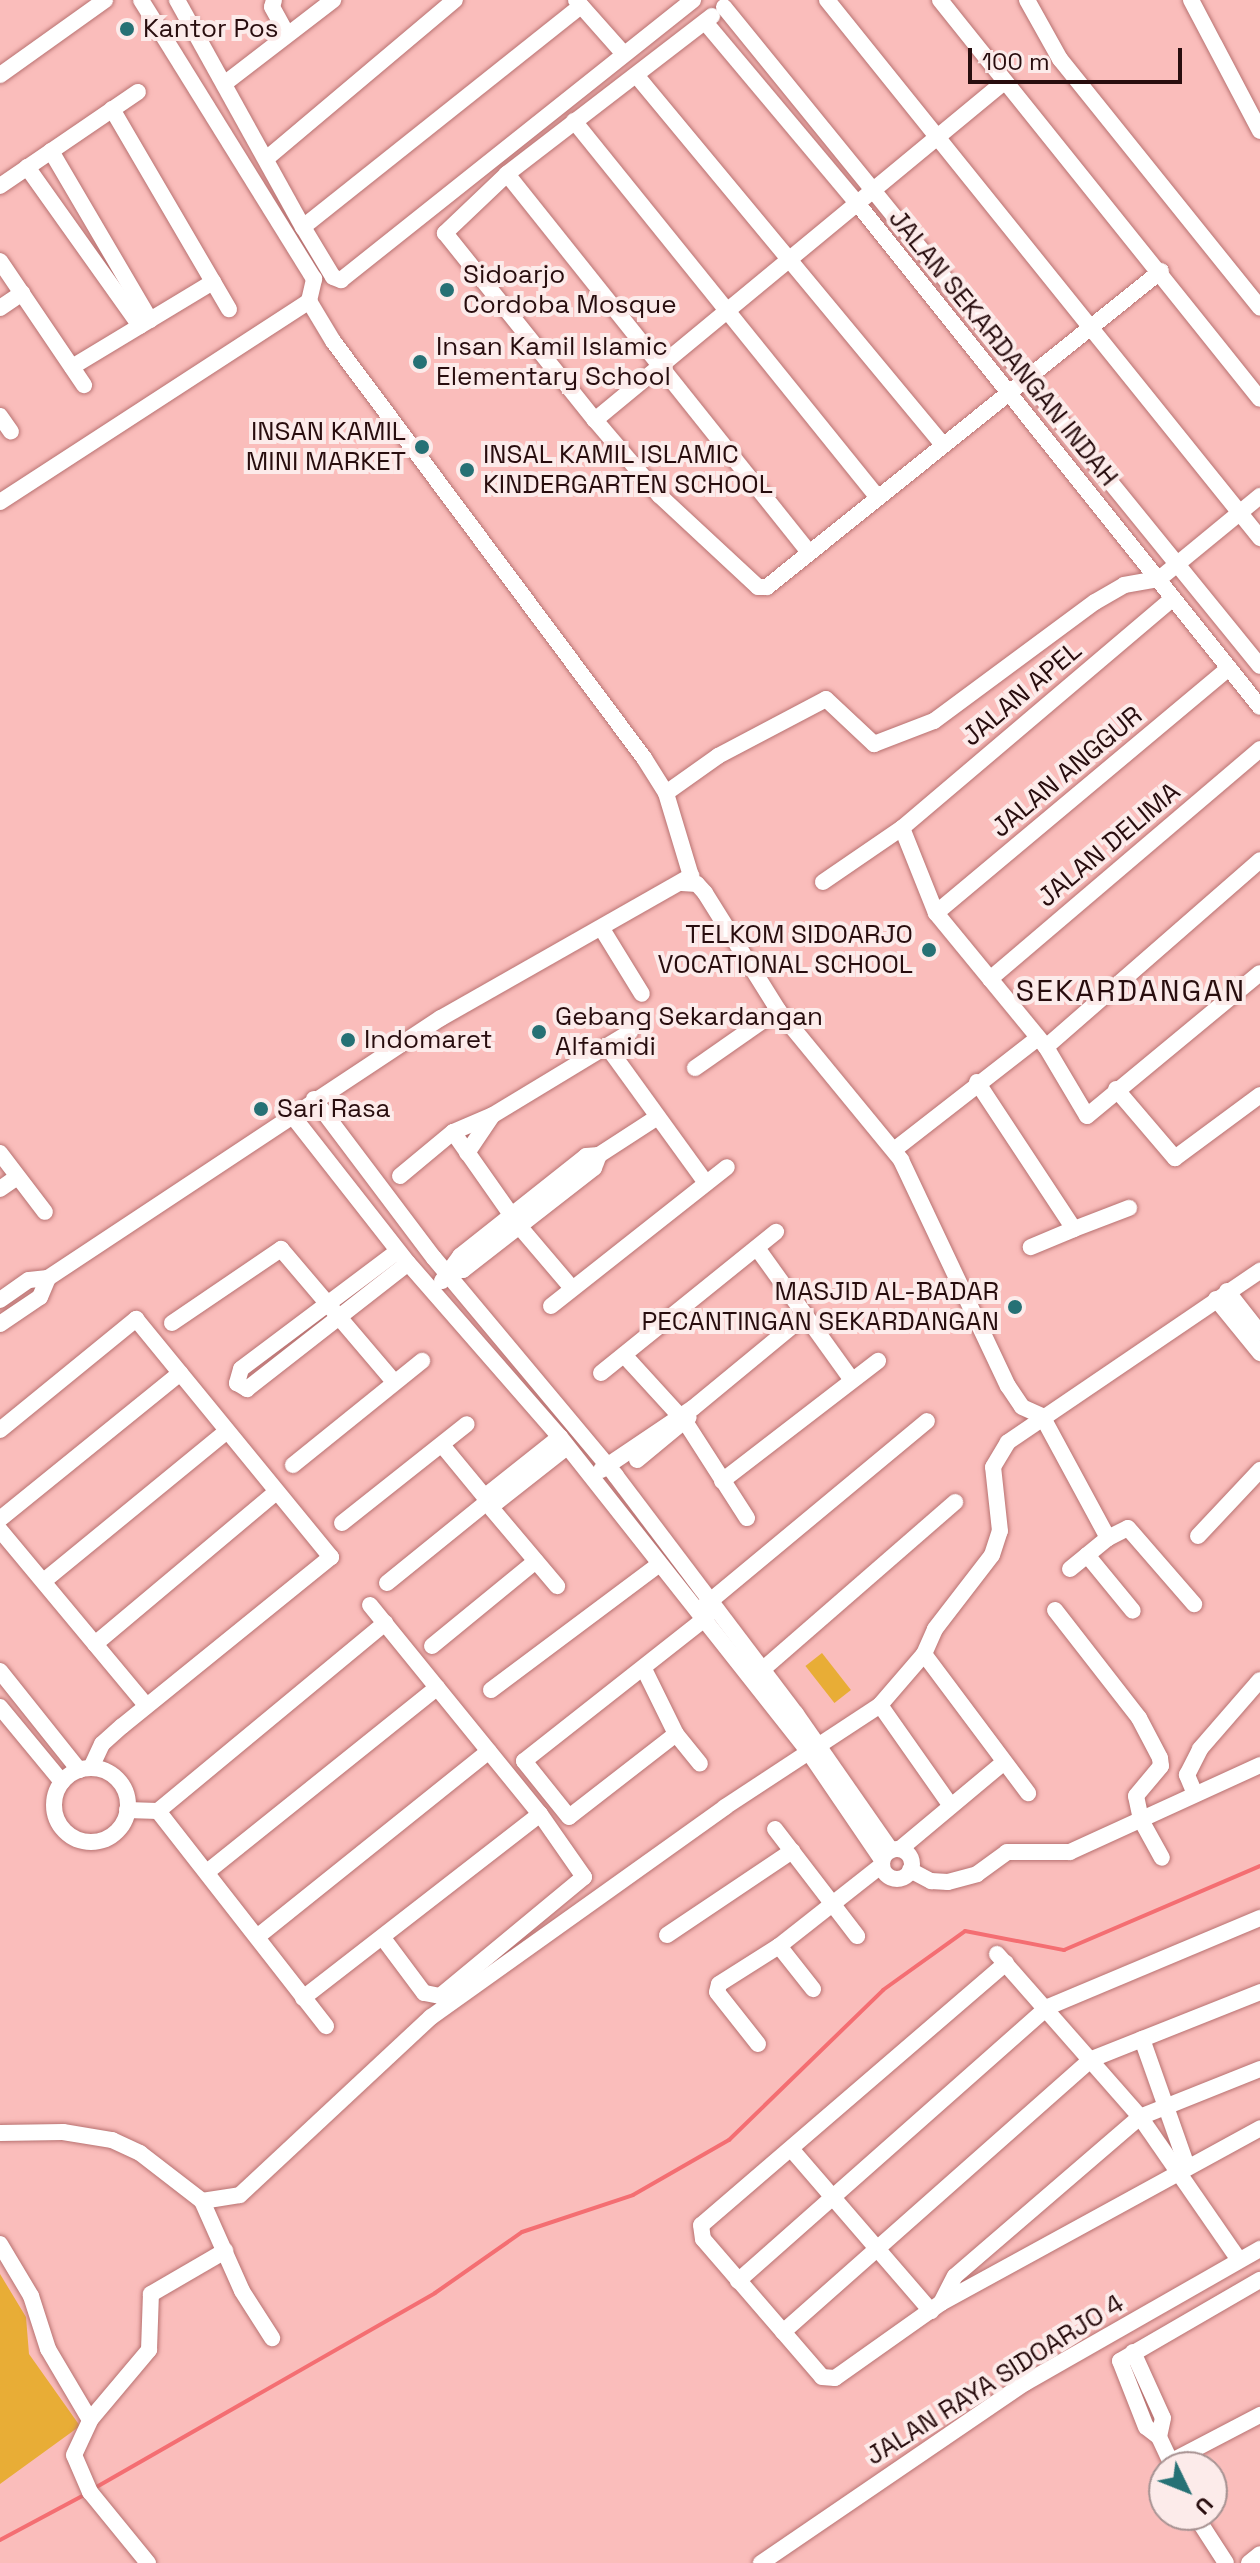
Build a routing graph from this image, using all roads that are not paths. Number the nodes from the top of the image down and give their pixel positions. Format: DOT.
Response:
graph roads {
  1 [pos="105,0"];
  2 [pos="141,0"];
  3 [pos="177,0"];
  4 [pos="274,0"];
  5 [pos="333,0"];
  6 [pos="455,0"];
  7 [pos="827,0"];
  8 [pos="940,0"];
  9 [pos="1027,0"];
  10 [pos="1191,0"];
  11 [pos="578,3"];
  12 [pos="682,3"];
  13 [pos="728,4"];
  14 [pos="705,22"];
  15 [pos="287,34"];
  16 [pos="624,54"];
  17 [pos="0,75"];
  18 [pos="636,75"];
  19 [pos="1004,82"];
  20 [pos="224,84"];
  21 [pos="138,92"];
  22 [pos="112,109"];
  23 [pos="574,121"];
  24 [pos="1260,131"];
  25 [pos="939,137"];
  26 [pos="51,151"];
  27 [pos="266,159"];
  28 [pos="27,167"];
  29 [pos="507,174"];
  30 [pos="0,186"];
  31 [pos="875,189"];
  32 [pos="857,203"];
  33 [pos="303,227"];
  34 [pos="788,259"];
  35 [pos="0,261"];
  36 [pos="1161,271"];
  37 [pos="6,282"];
  38 [pos="213,282"];
  39 [pos="22,293"];
  40 [pos="309,301"];
  41 [pos="0,308"];
  42 [pos="1260,308"];
  43 [pos="229,309"];
  44 [pos="727,312"];
  45 [pos="145,323"];
  46 [pos="1091,327"];
  47 [pos="72,367"];
  48 [pos="658,368"];
  49 [pos="1023,378"];
  50 [pos="84,385"];
  51 [pos="1006,394"];
  52 [pos="1260,399"];
  53 [pos="0,416"];
  54 [pos="595,420"];
  55 [pos="11,432"];
  56 [pos="942,443"];
  57 [pos="1260,496"];
  58 [pos="878,498"];
  59 [pos="0,502"];
  60 [pos="1239,514"];
  61 [pos="1260,538"];
  62 [pos="809,552"];
  63 [pos="1176,566"];
  64 [pos="1159,579"];
  65 [pos="1173,598"];
  66 [pos="1260,666"];
  67 [pos="1229,668"];
  68 [pos="1260,676"];
  69 [pos="1245,687"];
  70 [pos="1260,707"];
  71 [pos="1260,749"];
  72 [pos="666,793"];
  73 [pos="902,828"];
  74 [pos="1260,860"];
  75 [pos="823,882"];
  76 [pos="682,883"];
  77 [pos="936,913"];
  78 [pos="602,929"];
  79 [pos="1260,973"];
  80 [pos="990,979"];
  81 [pos="642,994"];
  82 [pos="778,1010"];
  83 [pos="630,1032"];
  84 [pos="1042,1042"];
  85 [pos="609,1049"];
  86 [pos="695,1068"];
  87 [pos="977,1082"];
  88 [pos="1116,1089"];
  89 [pos="1260,1095"];
  90 [pos="314,1099"];
  91 [pos="291,1114"];
  92 [pos="493,1115"];
  93 [pos="656,1118"];
  94 [pos="453,1132"];
  95 [pos="894,1150"];
  96 [pos="0,1153"];
  97 [pos="352,1153"];
  98 [pos="467,1153"];
  99 [pos="333,1167"];
  100 [pos="727,1167"];
  101 [pos="400,1176"];
  102 [pos="16,1178"];
  103 [pos="706,1183"];
  104 [pos="0,1189"];
  105 [pos="1129,1208"];
  106 [pos="45,1212"];
  107 [pos="515,1221"];
  108 [pos="1074,1229"];
  109 [pos="776,1232"];
  110 [pos="1031,1247"];
  111 [pos="757,1248"];
  112 [pos="434,1258"];
  113 [pos="408,1263"];
  114 [pos="1260,1271"];
  115 [pos="452,1272"];
  116 [pos="48,1278"];
  117 [pos="571,1287"];
  118 [pos="430,1290"];
  119 [pos="1222,1295"];
  120 [pos="0,1300"];
  121 [pos="551,1306"];
  122 [pos="334,1312"];
  123 [pos="806,1315"];
  124 [pos="172,1323"];
  125 [pos="0,1324"];
  126 [pos="1260,1333"];
  127 [pos="1260,1353"];
  128 [pos="624,1355"];
  129 [pos="422,1361"];
  130 [pos="878,1361"];
  131 [pos="180,1373"];
  132 [pos="601,1373"];
  133 [pos="851,1379"];
  134 [pos="394,1382"];
  135 [pos="686,1415"];
  136 [pos="1042,1416"];
  137 [pos="927,1421"];
  138 [pos="467,1424"];
  139 [pos="0,1430"];
  140 [pos="226,1432"];
  141 [pos="564,1442"];
  142 [pos="442,1445"];
  143 [pos="293,1465"];
  144 [pos="1260,1470"];
  145 [pos="612,1472"];
  146 [pos="593,1479"];
  147 [pos="722,1481"];
  148 [pos="276,1492"];
  149 [pos="489,1501"];
  150 [pos="955,1502"];
  151 [pos="747,1518"];
  152 [pos="0,1519"];
  153 [pos="342,1523"];
  154 [pos="0,1530"];
  155 [pos="1198,1536"];
  156 [pos="1108,1538"];
  157 [pos="1087,1555"];
  158 [pos="536,1561"];
  159 [pos="658,1565"];
  160 [pos="1070,1569"];
  161 [pos="45,1580"];
  162 [pos="387,1583"];
  163 [pos="557,1586"];
  164 [pos="1194,1604"];
  165 [pos="370,1605"];
  166 [pos="712,1606"];
  167 [pos="1055,1610"];
  168 [pos="1133,1611"];
  169 [pos="698,1617"];
  170 [pos="385,1623"];
  171 [pos="95,1644"];
  172 [pos="432,1646"];
  173 [pos="924,1654"];
  174 [pos="644,1669"];
  175 [pos="762,1670"];
  176 [pos="0,1671"];
  177 [pos="1260,1680"];
  178 [pos="437,1688"];
  179 [pos="491,1690"];
  180 [pos="146,1705"];
  181 [pos="880,1705"];
  182 [pos="0,1707"];
  183 [pos="676,1734"];
  184 [pos="489,1751"];
  185 [pos="815,1751"];
  186 [pos="1003,1763"];
  187 [pos="700,1764"];
  188 [pos="1260,1765"];
  189 [pos="85,1769"];
  190 [pos="62,1782"];
  191 [pos="1202,1791"];
  192 [pos="1028,1793"];
  193 [pos="951,1806"];
  194 [pos="127,1810"];
  195 [pos="158,1811"];
  196 [pos="540,1814"];
  197 [pos="1141,1820"];
  198 [pos="775,1829"];
  199 [pos="792,1851"];
  200 [pos="889,1856"];
  201 [pos="1162,1858"];
  202 [pos="910,1870"];
  203 [pos="207,1872"];
  204 [pos="831,1904"];
  205 [pos="1260,1918"];
  206 [pos="667,1935"];
  207 [pos="857,1936"];
  208 [pos="257,1937"];
  209 [pos="383,1938"];
  210 [pos="779,1946"];
  211 [pos="813,1989"];
  212 [pos="1260,1992"];
  213 [pos="303,1998"];
  214 [pos="1048,2007"];
  215 [pos="326,2026"];
  216 [pos="1142,2039"];
  217 [pos="758,2044"];
  218 [pos="1092,2059"];
  219 [pos="1260,2069"];
  220 [pos="1166,2106"];
  221 [pos="1140,2117"];
  222 [pos="1260,2128"];
  223 [pos="0,2133"];
  224 [pos="792,2150"];
  225 [pos="1183,2168"];
  226 [pos="832,2200"];
  227 [pos="202,2201"];
  228 [pos="0,2244"];
  229 [pos="1260,2249"];
  230 [pos="878,2250"];
  231 [pos="225,2251"];
  232 [pos="1239,2260"];
  233 [pos="1260,2280"];
  234 [pos="738,2281"];
  235 [pos="1171,2300"];
  236 [pos="936,2307"];
  237 [pos="1181,2324"];
  238 [pos="783,2332"];
  239 [pos="272,2338"];
  240 [pos="1260,2415"];
  241 [pos="90,2420"];
  242 [pos="1165,2451"];
  243 [pos="1195,2451"];
  244 [pos="1205,2531"];
  245 [pos="1260,2554"];
  246 [pos="148,2563"];
  247 [pos="761,2563"];
  248 [pos="1226,2563"];
  249 [pos="1249,2563"];
  1 -- 17 [label="street"];
  2 -- 40 [label="street"];
  3 -- 20 [label="street"];
  4 -- 15 [label="street"];
  5 -- 15 [label="street"];
  6 -- 27 [label="street"];
  7 -- 25 [label="street"];
  8 -- 19 [label="street"];
  9 -- 42 [label="street"];
  10 -- 24 [label="street"];
  11 -- 16 [label="street"];
  11 -- 33 [label="street"];
  12 -- 16 [label="street"];
  13 -- 14 [label="street"];
  13 -- 31 [label="street, JALAN SEKARDANGAN INDAH"];
  14 -- 18 [label="street"];
  14 -- 32 [label="street, JALAN SEKARDANGAN INDAH"];
  15 -- 20 [label="street"];
  16 -- 33 [label="street"];
  18 -- 23 [label="street"];
  18 -- 34 [label="street"];
  19 -- 25 [label="street"];
  19 -- 36 [label="street"];
  20 -- 27 [label="street"];
  21 -- 22 [label="street"];
  22 -- 26 [label="street"];
  22 -- 38 [label="street"];
  23 -- 29 [label="street"];
  23 -- 44 [label="street"];
  25 -- 31 [label="street"];
  25 -- 46 [label="street"];
  26 -- 28 [label="street"];
  26 -- 45 [label="street"];
  27 -- 33 [label="street"];
  28 -- 30 [label="street"];
  28 -- 45 [label="street"];
  29 -- 48 [label="street"];
  29 -- 54 [label="street"];
  31 -- 32 [label="street"];
  31 -- 49 [label="street, JALAN SEKARDANGAN INDAH"];
  32 -- 34 [label="street"];
  32 -- 51 [label="street, JALAN SEKARDANGAN INDAH"];
  34 -- 44 [label="street"];
  34 -- 56 [label="street"];
  35 -- 37 [label="street"];
  36 -- 46 [label="street"];
  36 -- 52 [label="street"];
  37 -- 39 [label="street"];
  38 -- 43 [label="street"];
  38 -- 45 [label="street"];
  39 -- 41 [label="street"];
  39 -- 47 [label="street"];
  40 -- 59 [label="street"];
  40 -- 72 [label="street"];
  44 -- 48 [label="street"];
  44 -- 58 [label="street"];
  45 -- 47 [label="street"];
  46 -- 49 [label="street"];
  46 -- 60 [label="street"];
  47 -- 50 [label="street"];
  48 -- 54 [label="street"];
  48 -- 62 [label="street"];
  49 -- 51 [label="street"];
  49 -- 63 [label="street, JALAN SEKARDANGAN INDAH"];
  51 -- 56 [label="street"];
  51 -- 64 [label="street, JALAN SEKARDANGAN INDAH"];
  53 -- 55 [label="street"];
  54 -- 62 [label="street"];
  56 -- 58 [label="street"];
  57 -- 60 [label="street"];
  58 -- 62 [label="street"];
  60 -- 61 [label="street"];
  60 -- 63 [label="street"];
  63 -- 64 [label="street"];
  63 -- 66 [label="street, JALAN SEKARDANGAN INDAH"];
  64 -- 65 [label="street, JALAN SEKARDANGAN INDAH"];
  64 -- 72 [label="street"];
  65 -- 67 [label="street, JALAN SEKARDANGAN INDAH"];
  65 -- 73 [label="street, JALAN APEL"];
  67 -- 69 [label="street, JALAN SEKARDANGAN INDAH"];
  67 -- 77 [label="street, JALAN ANGGUR"];
  68 -- 69 [label="street"];
  69 -- 70 [label="street, JALAN SEKARDANGAN INDAH"];
  71 -- 80 [label="street, JALAN DELIMA"];
  72 -- 76 [label="street"];
  73 -- 75 [label="street, JALAN APEL"];
  73 -- 77 [label="street"];
  74 -- 84 [label="street"];
  76 -- 78 [label="street"];
  76 -- 82 [label="street"];
  77 -- 80 [label="street"];
  78 -- 81 [label="street"];
  78 -- 90 [label="street"];
  79 -- 88 [label="street"];
  80 -- 84 [label="street"];
  82 -- 86 [label="street"];
  82 -- 95 [label="street"];
  83 -- 85 [label="street"];
  84 -- 87 [label="street"];
  84 -- 88 [label="street"];
  85 -- 92 [label="street"];
  85 -- 93 [label="street"];
  87 -- 95 [label="street"];
  87 -- 108 [label="street"];
  88 -- 89 [label="street"];
  90 -- 91 [label="street"];
  90 -- 97 [label="street"];
  91 -- 99 [label="street"];
  91 -- 116 [label="street"];
  92 -- 94 [label="street"];
  92 -- 98 [label="street"];
  93 -- 103 [label="street"];
  93 -- 107 [label="street"];
  94 -- 98 [label="street"];
  94 -- 101 [label="street"];
  95 -- 136 [label="street"];
  96 -- 102 [label="street"];
  97 -- 99 [label="street"];
  97 -- 112 [label="street"];
  98 -- 107 [label="street"];
  99 -- 113 [label="street"];
  100 -- 103 [label="street"];
  102 -- 104 [label="street"];
  102 -- 106 [label="street"];
  103 -- 117 [label="street"];
  105 -- 108 [label="street"];
  107 -- 115 [label="street"];
  107 -- 117 [label="street"];
  108 -- 110 [label="street"];
  109 -- 111 [label="street"];
  111 -- 123 [label="street"];
  111 -- 128 [label="street"];
  112 -- 113 [label="street"];
  112 -- 115 [label="street"];
  113 -- 118 [label="street"];
  113 -- 122 [label="street"];
  114 -- 119 [label="street"];
  115 -- 118 [label="street"];
  115 -- 145 [label="street"];
  116 -- 120 [label="street"];
  116 -- 125 [label="street"];
  117 -- 121 [label="street"];
  118 -- 141 [label="street"];
  119 -- 126 [label="street"];
  119 -- 127 [label="street"];
  119 -- 136 [label="street"];
  122 -- 122 [label="street"];
  122 -- 124 [label="street"];
  122 -- 134 [label="street"];
  123 -- 133 [label="street"];
  123 -- 135 [label="street"];
  128 -- 132 [label="street"];
  128 -- 135 [label="street"];
  129 -- 134 [label="street"];
  130 -- 133 [label="street"];
  131 -- 139 [label="street"];
  131 -- 140 [label="street"];
  131 -- 152 [label="street"];
  133 -- 147 [label="street"];
  134 -- 143 [label="street"];
  135 -- 145 [label="street"];
  135 -- 147 [label="street"];
  136 -- 156 [label="street"];
  136 -- 173 [label="street"];
  137 -- 166 [label="street"];
  138 -- 142 [label="street"];
  140 -- 148 [label="street"];
  140 -- 161 [label="street"];
  141 -- 146 [label="street"];
  141 -- 149 [label="street"];
  142 -- 149 [label="street"];
  142 -- 153 [label="street"];
  144 -- 155 [label="street"];
  145 -- 146 [label="street"];
  145 -- 166 [label="street"];
  146 -- 159 [label="street"];
  147 -- 151 [label="street"];
  148 -- 171 [label="street"];
  148 -- 180 [label="street"];
  149 -- 158 [label="street"];
  149 -- 162 [label="street"];
  150 -- 175 [label="street"];
  154 -- 161 [label="street"];
  156 -- 157 [label="street"];
  156 -- 164 [label="street"];
  157 -- 160 [label="street"];
  157 -- 168 [label="street"];
  158 -- 163 [label="street"];
  158 -- 172 [label="street"];
  159 -- 169 [label="street"];
  159 -- 179 [label="street"];
  161 -- 171 [label="street"];
  165 -- 170 [label="street"];
  166 -- 169 [label="street"];
  166 -- 175 [label="street"];
  167 -- 197 [label="street"];
  169 -- 174 [label="street"];
  169 -- 185 [label="street"];
  170 -- 178 [label="street"];
  170 -- 195 [label="street"];
  171 -- 180 [label="street"];
  173 -- 181 [label="street"];
  173 -- 186 [label="street"];
  174 -- 183 [label="street"];
  174 -- 183 [label="street"];
  175 -- 185 [label="street"];
  176 -- 189 [label="street"];
  177 -- 191 [label="street"];
  178 -- 184 [label="street"];
  178 -- 203 [label="street"];
  180 -- 189 [label="street"];
  181 -- 185 [label="street"];
  181 -- 193 [label="street"];
  182 -- 190 [label="street"];
  183 -- 187 [label="street"];
  184 -- 196 [label="street"];
  184 -- 208 [label="street"];
  185 -- 200 [label="street"];
  185 -- 227 [label="street"];
  186 -- 192 [label="street"];
  186 -- 193 [label="street"];
  188 -- 191 [label="street"];
  189 -- 190 [label="street"];
  189 -- 194 [label="street"];
  190 -- 194 [label="street"];
  191 -- 197 [label="street"];
  193 -- 200 [label="street"];
  194 -- 195 [label="street"];
  195 -- 203 [label="street"];
  196 -- 209 [label="street"];
  196 -- 209 [label="street"];
  197 -- 201 [label="street"];
  197 -- 202 [label="street"];
  198 -- 199 [label="street"];
  199 -- 204 [label="street"];
  199 -- 206 [label="street"];
  200 -- 202 [label="street"];
  200 -- 202 [label="street"];
  200 -- 204 [label="street"];
  203 -- 208 [label="street"];
  204 -- 207 [label="street"];
  204 -- 210 [label="street"];
  205 -- 214 [label="street"];
  208 -- 213 [label="street"];
  209 -- 213 [label="street"];
  210 -- 211 [label="street"];
  210 -- 217 [label="street"];
  212 -- 216 [label="street"];
  213 -- 215 [label="street"];
  214 -- 218 [label="street"];
  214 -- 224 [label="street"];
  214 -- 226 [label="street"];
  216 -- 218 [label="street"];
  216 -- 220 [label="street"];
  218 -- 221 [label="street"];
  218 -- 230 [label="street"];
  219 -- 220 [label="street"];
  220 -- 221 [label="street"];
  220 -- 225 [label="street"];
  221 -- 225 [label="street"];
  221 -- 236 [label="street"];
  222 -- 225 [label="street"];
  223 -- 227 [label="street"];
  224 -- 226 [label="street"];
  224 -- 234 [label="street"];
  225 -- 232 [label="street"];
  225 -- 236 [label="street"];
  226 -- 230 [label="street"];
  226 -- 234 [label="street"];
  227 -- 231 [label="street"];
  228 -- 241 [label="street"];
  229 -- 232 [label="street, JALAN RAYA SIDOARJO 4"];
  230 -- 236 [label="street"];
  230 -- 238 [label="street"];
  231 -- 239 [label="street"];
  231 -- 241 [label="street"];
  232 -- 235 [label="street, JALAN RAYA SIDOARJO 4"];
  233 -- 237 [label="street"];
  234 -- 238 [label="street"];
  235 -- 237 [label="street"];
  235 -- 247 [label="street, JALAN RAYA SIDOARJO 4"];
  236 -- 238 [label="street"];
  237 -- 242 [label="street"];
  240 -- 243 [label="street"];
  241 -- 246 [label="street"];
  244 -- 248 [label="street"];
  245 -- 249 [label="street"];
}
